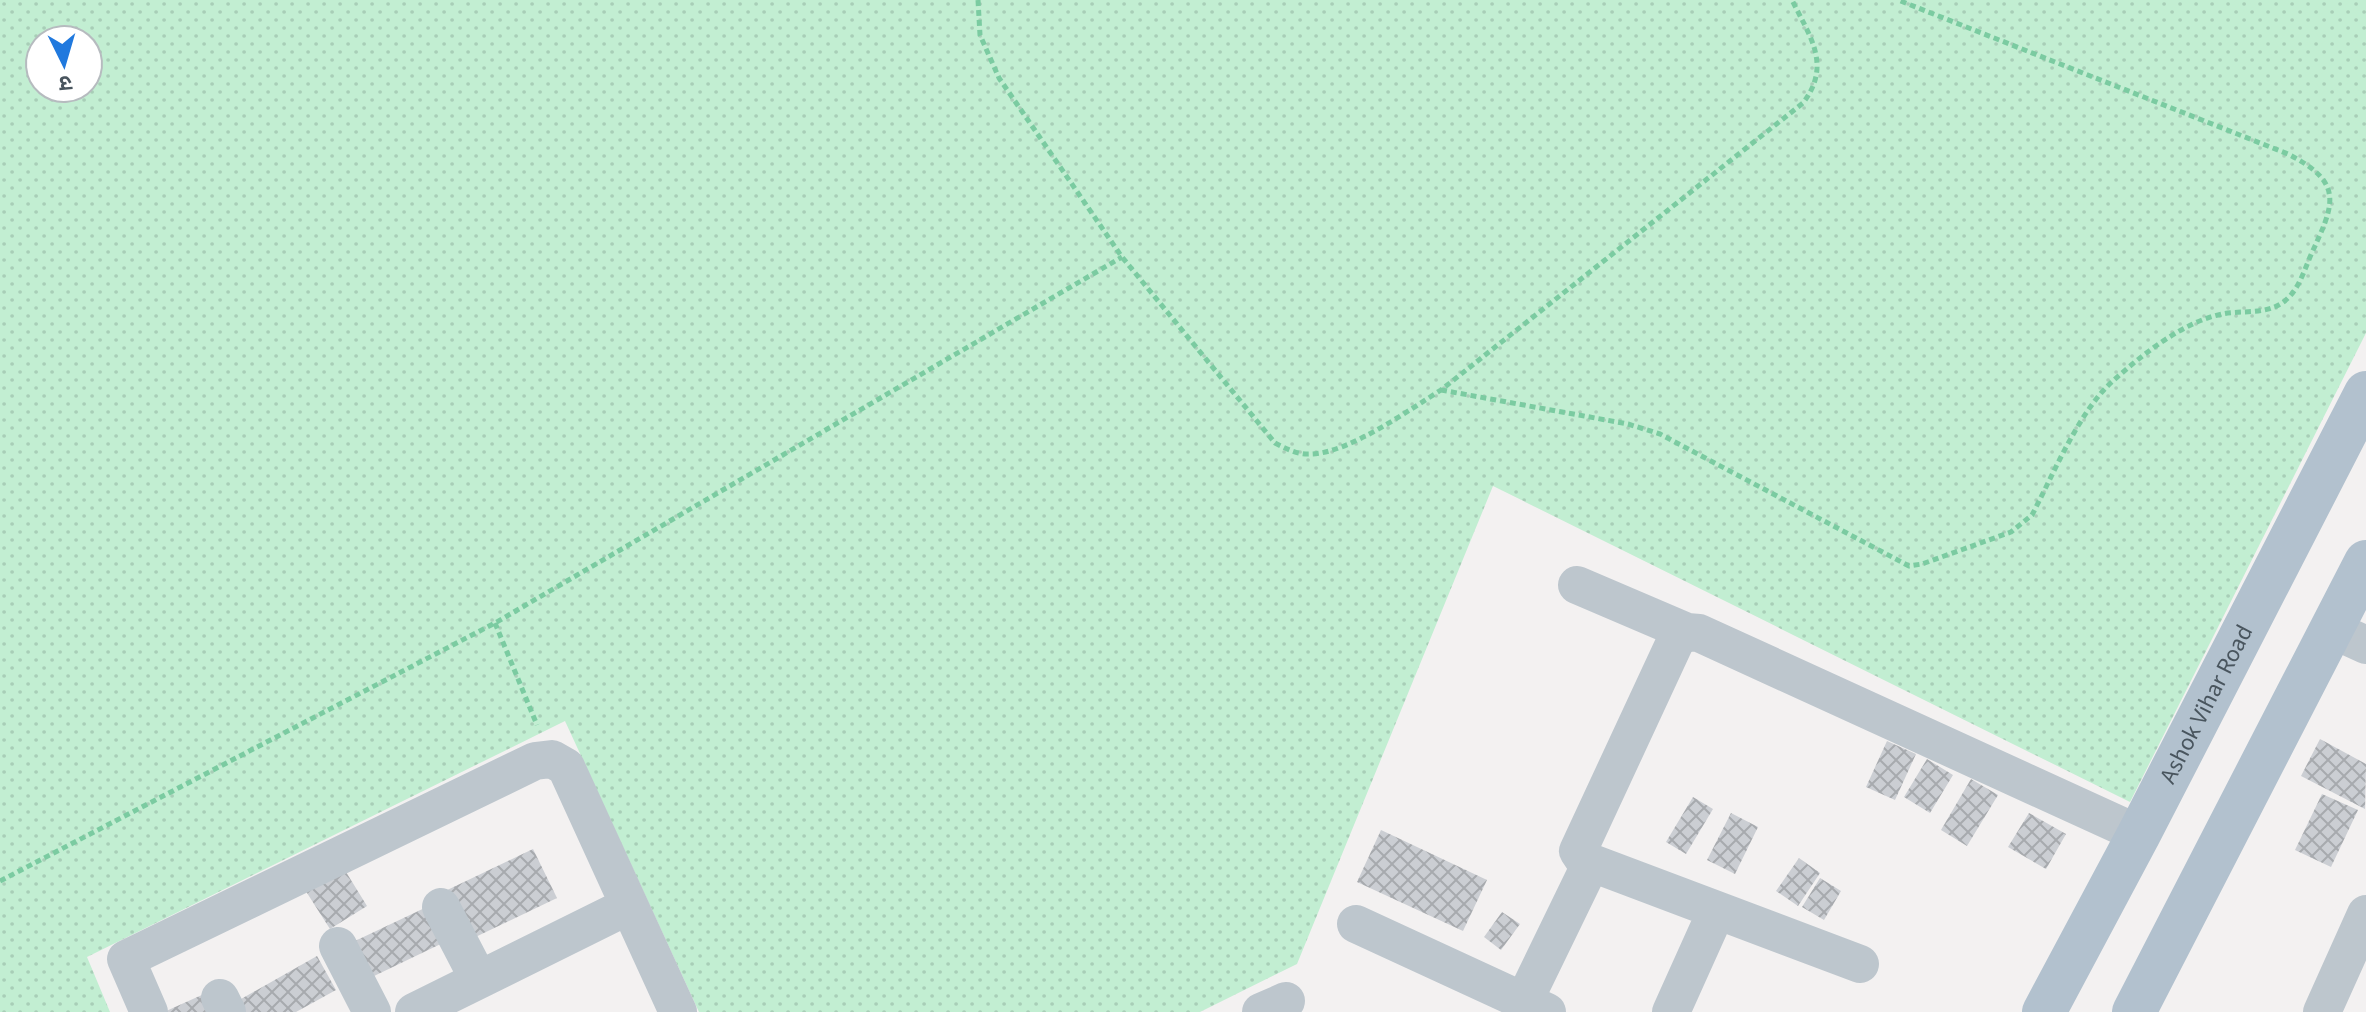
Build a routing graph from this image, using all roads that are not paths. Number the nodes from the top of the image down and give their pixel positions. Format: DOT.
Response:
graph roads {
  1 [pos="2366,393"];
  2 [pos="2366,562"];
  3 [pos="1577,585"];
  4 [pos="1687,632"];
  5 [pos="2348,637"];
  6 [pos="2139,834"];
  7 [pos="1591,863"];
  8 [pos="628,906"];
  9 [pos="441,907"];
  10 [pos="1716,912"];
  11 [pos="2366,914"];
  12 [pos="1356,924"];
  13 [pos="338,946"];
  14 [pos="1860,964"];
  15 [pos="479,980"];
  16 [pos="1535,1007"];
  17 [pos="149,1012"];
  18 [pos="372,1012"];
  19 [pos="414,1012"];
  20 [pos="678,1012"];
  21 [pos="1671,1012"];
  22 [pos="2044,1012"];
  23 [pos="2134,1012"];
  24 [pos="2322,1012"];
  1 -- 6 [label="main road, Ashok Vihar Road"];
  2 -- 5 [label="main road"];
  3 -- 4 [label="street"];
  4 -- 6 [label="street"];
  4 -- 7 [label="street"];
  5 -- 23 [label="main road"];
  6 -- 22 [label="main road, Ashok Vihar Road"];
  7 -- 10 [label="street"];
  7 -- 16 [label="street"];
  8 -- 15 [label="street"];
  8 -- 17 [label="street"];
  8 -- 20 [label="street"];
  9 -- 15 [label="street"];
  10 -- 14 [label="street"];
  10 -- 21 [label="street"];
  11 -- 24 [label="street"];
  12 -- 16 [label="street"];
  13 -- 18 [label="street"];
  15 -- 19 [label="street"];
}
